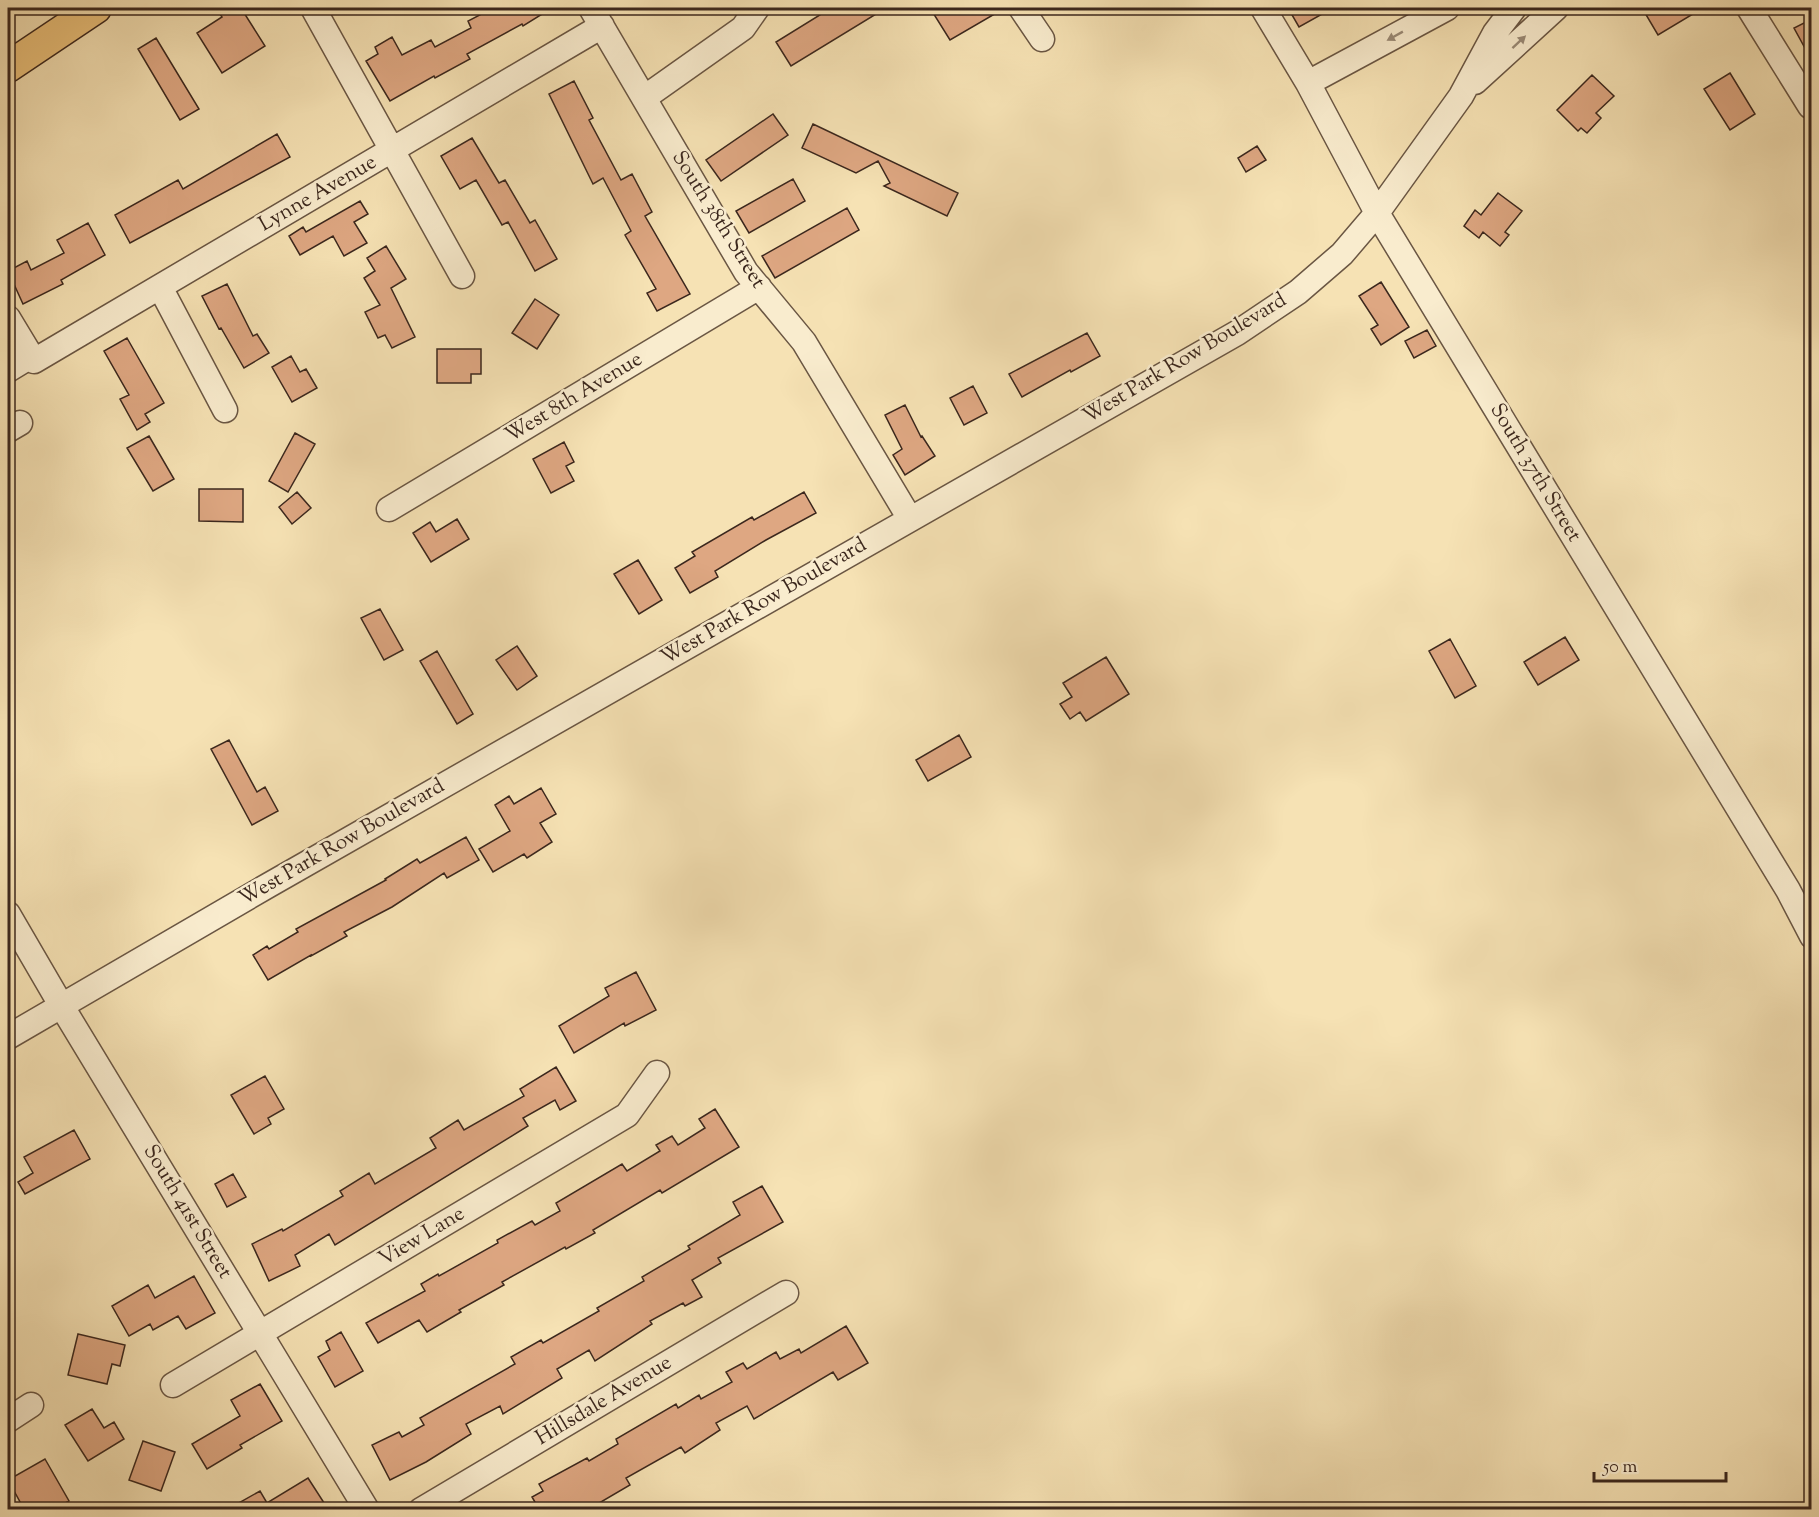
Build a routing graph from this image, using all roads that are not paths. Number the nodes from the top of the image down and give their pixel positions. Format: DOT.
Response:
graph roads {
  1 [pos="96,8"];
  2 [pos="313,8"];
  3 [pos="757,8"];
  4 [pos="1022,8"];
  5 [pos="1263,8"];
  6 [pos="1447,8"];
  7 [pos="1514,8"];
  8 [pos="1556,8"];
  9 [pos="1749,8"];
  10 [pos="596,17"];
  11 [pos="1042,39"];
  12 [pos="8,67"];
  13 [pos="1308,83"];
  14 [pos="1461,96"];
  15 [pos="644,98"];
  16 [pos="1810,106"];
  17 [pos="393,150"];
  18 [pos="1377,213"];
  19 [pos="462,276"];
  20 [pos="160,287"];
  21 [pos="759,287"];
  22 [pos="8,318"];
  23 [pos="32,359"];
  24 [pos="8,370"];
  25 [pos="225,410"];
  26 [pos="389,509"];
  27 [pos="909,519"];
  28 [pos="8,914"];
  29 [pos="1812,936"];
  30 [pos="61,1005"];
  31 [pos="8,1037"];
  32 [pos="657,1073"];
  33 [pos="786,1293"];
  34 [pos="260,1334"];
  35 [pos="173,1385"];
  36 [pos="31,1405"];
  37 [pos="8,1420"];
  38 [pos="367,1509"];
  39 [pos="421,1509"];
  1 -- 12 [label="main road"];
  2 -- 17 [label="street"];
  3 -- 15 [label="street"];
  4 -- 11 [label="street"];
  5 -- 13 [label="street, South 37th Street"];
  6 -- 13 [label="street, one-way"];
  7 -- 14 [label="street, West Park Row Boulevard"];
  14 -- 8 [label="street, West Park Row Boulevard, one-way"];
  9 -- 16 [label="street"];
  10 -- 15 [label="street, South 38th Street"];
  10 -- 17 [label="street, Lynne Avenue"];
  13 -- 18 [label="street, South 37th Street"];
  14 -- 18 [label="street, West Park Row Boulevard"];
  15 -- 21 [label="street, South 38th Street"];
  17 -- 19 [label="street"];
  17 -- 20 [label="street, Lynne Avenue"];
  18 -- 27 [label="street, West Park Row Boulevard"];
  18 -- 29 [label="street, South 37th Street"];
  20 -- 23 [label="street, Lynne Avenue"];
  20 -- 25 [label="street"];
  21 -- 26 [label="street, West 8th Avenue"];
  21 -- 27 [label="street, South 38th Street"];
  22 -- 23 [label="street"];
  23 -- 24 [label="street, Lynne Avenue"];
  27 -- 30 [label="street, West Park Row Boulevard"];
  28 -- 30 [label="street, South 41st Street"];
  30 -- 31 [label="street, West Park Row Boulevard"];
  30 -- 34 [label="street, South 41st Street"];
  32 -- 34 [label="street, View Lane"];
  33 -- 39 [label="street, Hillsdale Avenue"];
  34 -- 35 [label="street, View Lane"];
  34 -- 38 [label="street, South 41st Street"];
  36 -- 37 [label="street"];
}
